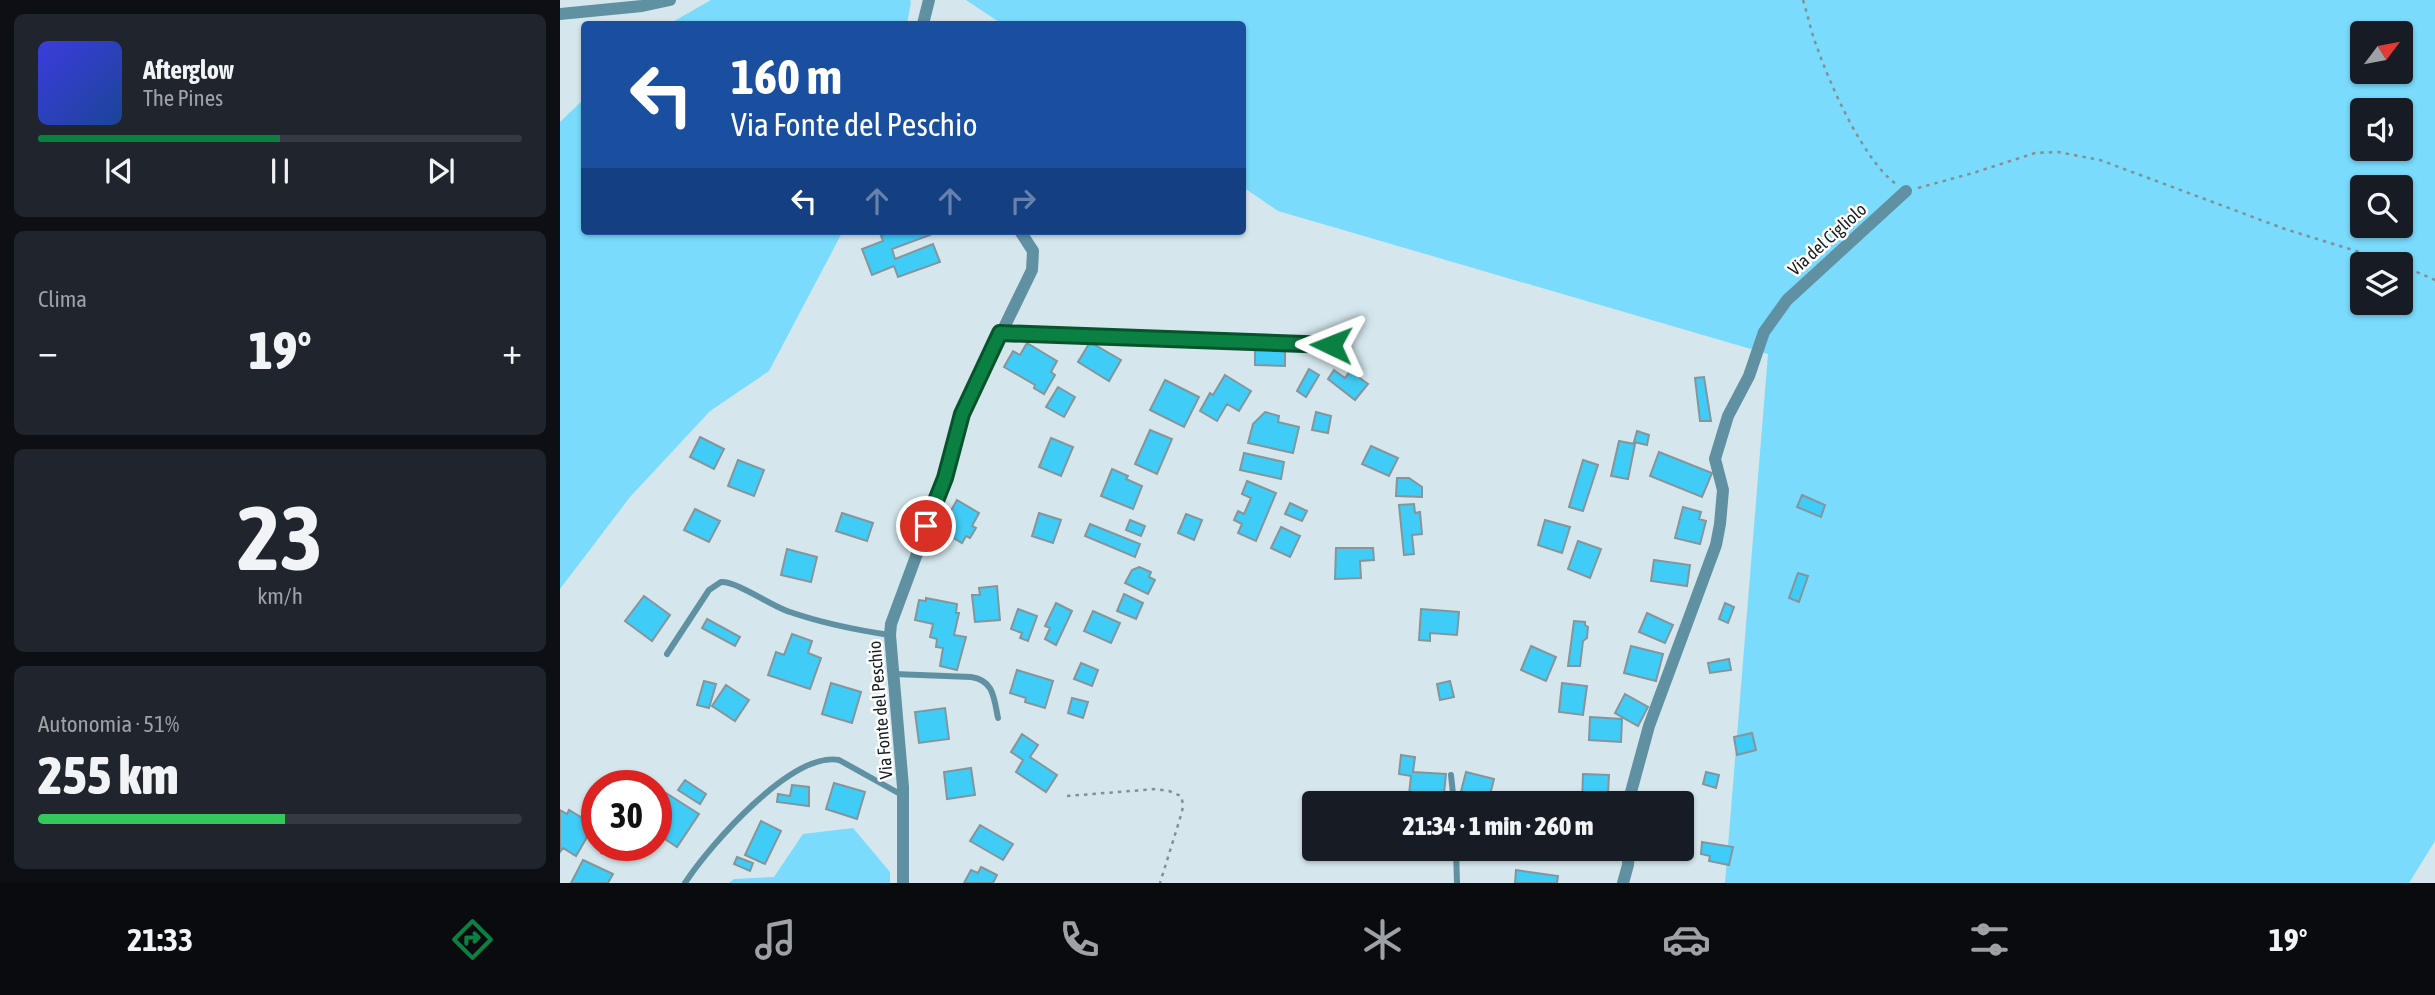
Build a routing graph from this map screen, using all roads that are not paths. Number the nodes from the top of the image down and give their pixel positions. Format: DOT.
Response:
graph roads {
  1 [pos="670,0"];
  2 [pos="929,0"];
  3 [pos="560,14"];
  4 [pos="924,21"];
  5 [pos="1906,191"];
  6 [pos="1023,235"];
  7 [pos="1000,333"];
  8 [pos="1331,345"];
  9 [pos="890,635"];
  10 [pos="667,654"];
  11 [pos="894,674"];
  12 [pos="998,718"];
  13 [pos="1451,775"];
  14 [pos="1453,791"];
  15 [pos="1631,791"];
  16 [pos="904,796"];
  17 [pos="1456,861"];
  18 [pos="1628,861"];
  19 [pos="685,883"];
  20 [pos="903,883"];
  21 [pos="1457,883"];
  22 [pos="1623,883"];
  1 -- 3 [label="street"];
  2 -- 4 [label="street"];
  5 -- 15 [label="street, Via del Cigliolo"];
  6 -- 7 [label="street, Via Fonte del Peschio"];
  7 -- 8 [label="street"];
  7 -- 9 [label="street, Via Fonte del Peschio"];
  9 -- 10 [label="lane"];
  9 -- 11 [label="street, Via Fonte del Peschio"];
  11 -- 12 [label="lane"];
  11 -- 16 [label="street, Via Fonte del Peschio"];
  13 -- 14 [label="lane"];
  16 -- 19 [label="lane"];
  16 -- 20 [label="street, Via Fonte del Peschio"];
  17 -- 21 [label="lane"];
  18 -- 22 [label="street"];
}
